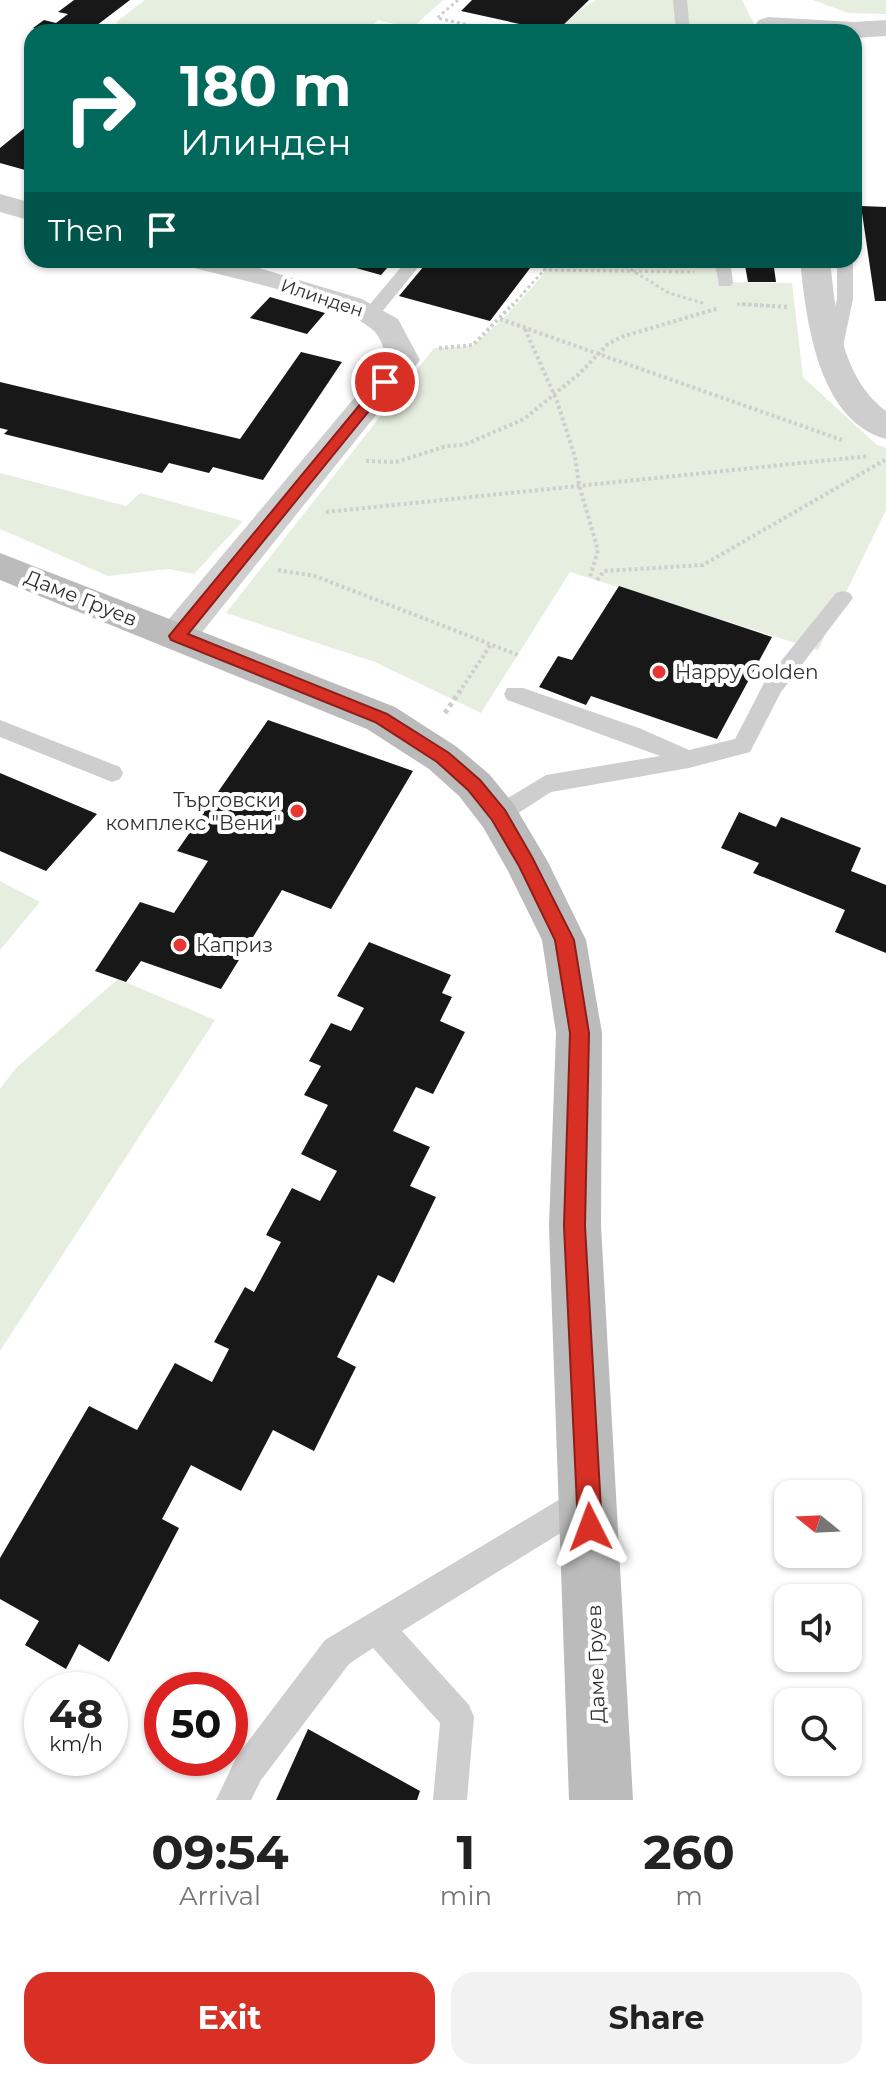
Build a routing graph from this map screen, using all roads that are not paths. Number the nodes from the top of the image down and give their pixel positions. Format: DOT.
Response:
graph roads {
  1 [pos="680,0"];
  2 [pos="766,21"];
  3 [pos="682,24"];
  4 [pos="791,24"];
  5 [pos="886,28"];
  6 [pos="862,29"];
  7 [pos="0,203"];
  8 [pos="24,210"];
  9 [pos="226,268"];
  10 [pos="409,268"];
  11 [pos="816,268"];
  12 [pos="845,268"];
  13 [pos="371,314"];
  14 [pos="832,358"];
  15 [pos="886,428"];
  16 [pos="0,566"];
  17 [pos="843,598"];
  18 [pos="177,636"];
  19 [pos="515,694"];
  20 [pos="0,728"];
  21 [pos="689,759"];
  22 [pos="112,773"];
  23 [pos="498,815"];
  24 [pos="589,1498"];
  25 [pos="377,1628"];
  26 [pos="233,1800"];
  27 [pos="450,1800"];
  28 [pos="601,1800"];
  1 -- 3 [label="lane"];
  2 -- 4 [label="street"];
  5 -- 6 [label="street"];
  7 -- 8 [label="street"];
  9 -- 13 [label="street, Илинден"];
  10 -- 13 [label="lane"];
  11 -- 14 [label="street"];
  12 -- 14 [label="lane"];
  13 -- 18 [label="street, Илинден"];
  14 -- 15 [label="street"];
  16 -- 18 [label="main road, Даме Груев"];
  17 -- 21 [label="lane"];
  18 -- 23 [label="main road, Даме Груев"];
  19 -- 21 [label="lane"];
  20 -- 22 [label="lane"];
  21 -- 23 [label="lane"];
  23 -- 24 [label="main road, Даме Груев"];
  24 -- 25 [label="lane"];
  24 -- 28 [label="main road, Даме Груев"];
  25 -- 26 [label="lane"];
  25 -- 27 [label="lane"];
}
